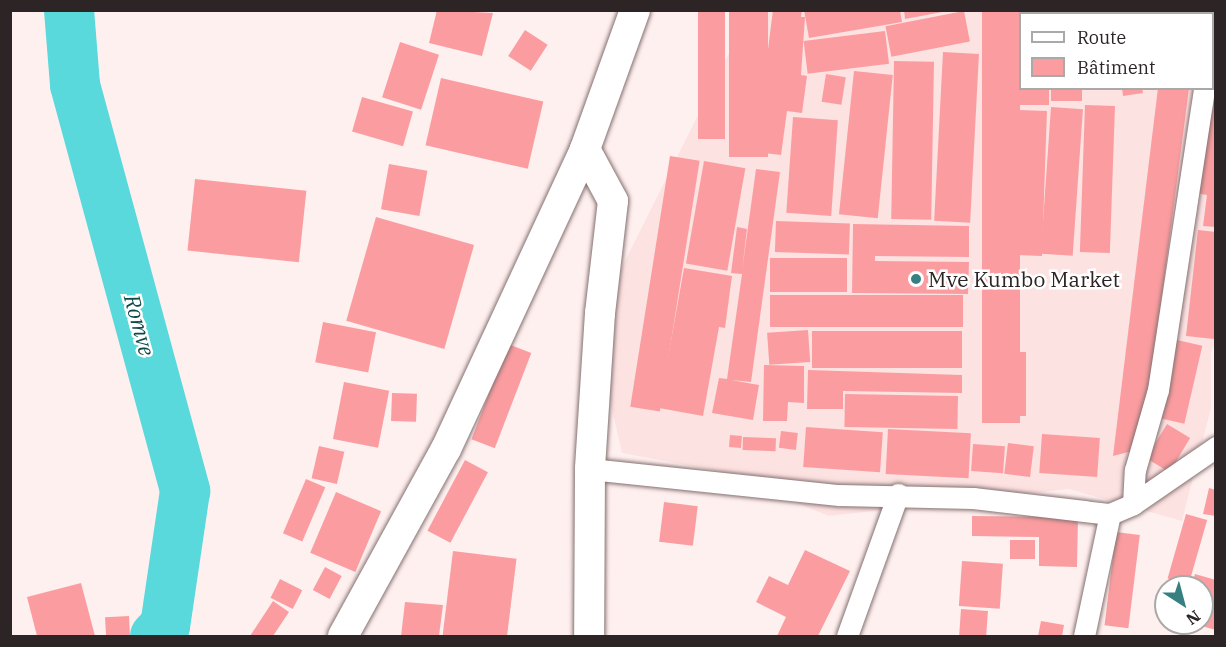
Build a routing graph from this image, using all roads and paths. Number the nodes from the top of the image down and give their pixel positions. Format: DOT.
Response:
graph roads {
  1 [pos="635,10"];
  2 [pos="1204,90"];
  3 [pos="585,149"];
  4 [pos="1215,447"];
  5 [pos="590,469"];
  6 [pos="898,494"];
  7 [pos="1133,504"];
  8 [pos="1110,513"];
  9 [pos="343,636"];
  10 [pos="589,636"];
  11 [pos="847,636"];
  12 [pos="1084,636"];
  1 -- 3 [label="main road"];
  2 -- 7 [label="street"];
  3 -- 5 [label="main road"];
  3 -- 9 [label="main road"];
  4 -- 7 [label="street"];
  5 -- 6 [label="street"];
  5 -- 10 [label="main road"];
  6 -- 8 [label="street"];
  6 -- 11 [label="street"];
  7 -- 8 [label="street"];
  8 -- 12 [label="street"];
}
